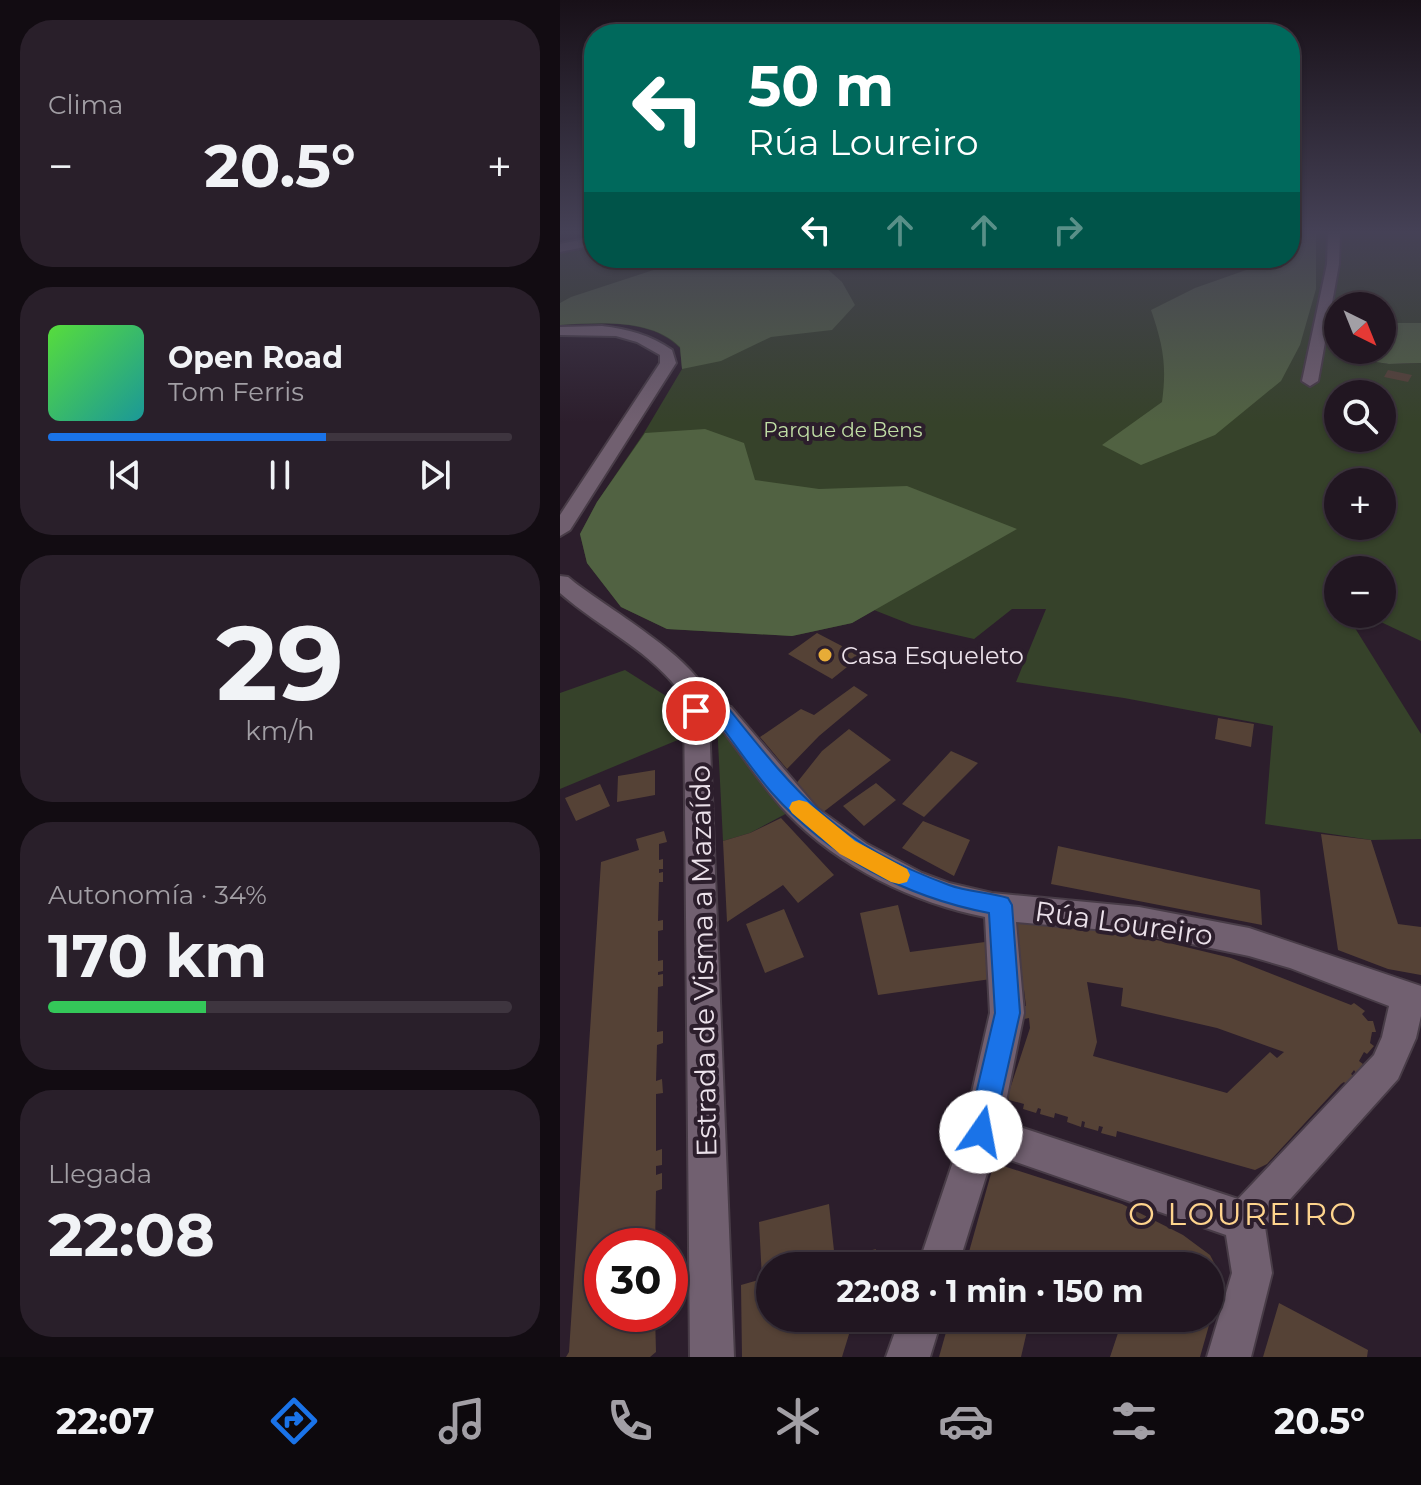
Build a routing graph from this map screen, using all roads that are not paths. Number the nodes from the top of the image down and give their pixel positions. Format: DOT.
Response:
graph roads {
  1 [pos="1327,295"];
  2 [pos="560,331"];
  3 [pos="1310,381"];
  4 [pos="560,530"];
  5 [pos="560,582"];
  6 [pos="696,711"];
  7 [pos="1000,905"];
  8 [pos="1414,999"];
  9 [pos="981,1132"];
  10 [pos="1244,1221"];
  11 [pos="942,1252"];
  12 [pos="916,1332"];
  13 [pos="712,1357"];
  14 [pos="908,1357"];
  15 [pos="1229,1357"];
  1 -- 3 [label="street"];
  2 -- 4 [label="street"];
  5 -- 6 [label="street, Estrada de Visma a Mazaído"];
  6 -- 7 [label="street, Rúa Loureiro"];
  6 -- 13 [label="street, Estrada de Visma a Mazaído"];
  7 -- 8 [label="street, Rúa Loureiro"];
  7 -- 9 [label="street"];
  8 -- 10 [label="street"];
  9 -- 10 [label="street"];
  9 -- 11 [label="street"];
  10 -- 15 [label="street"];
  12 -- 14 [label="street"];
}
